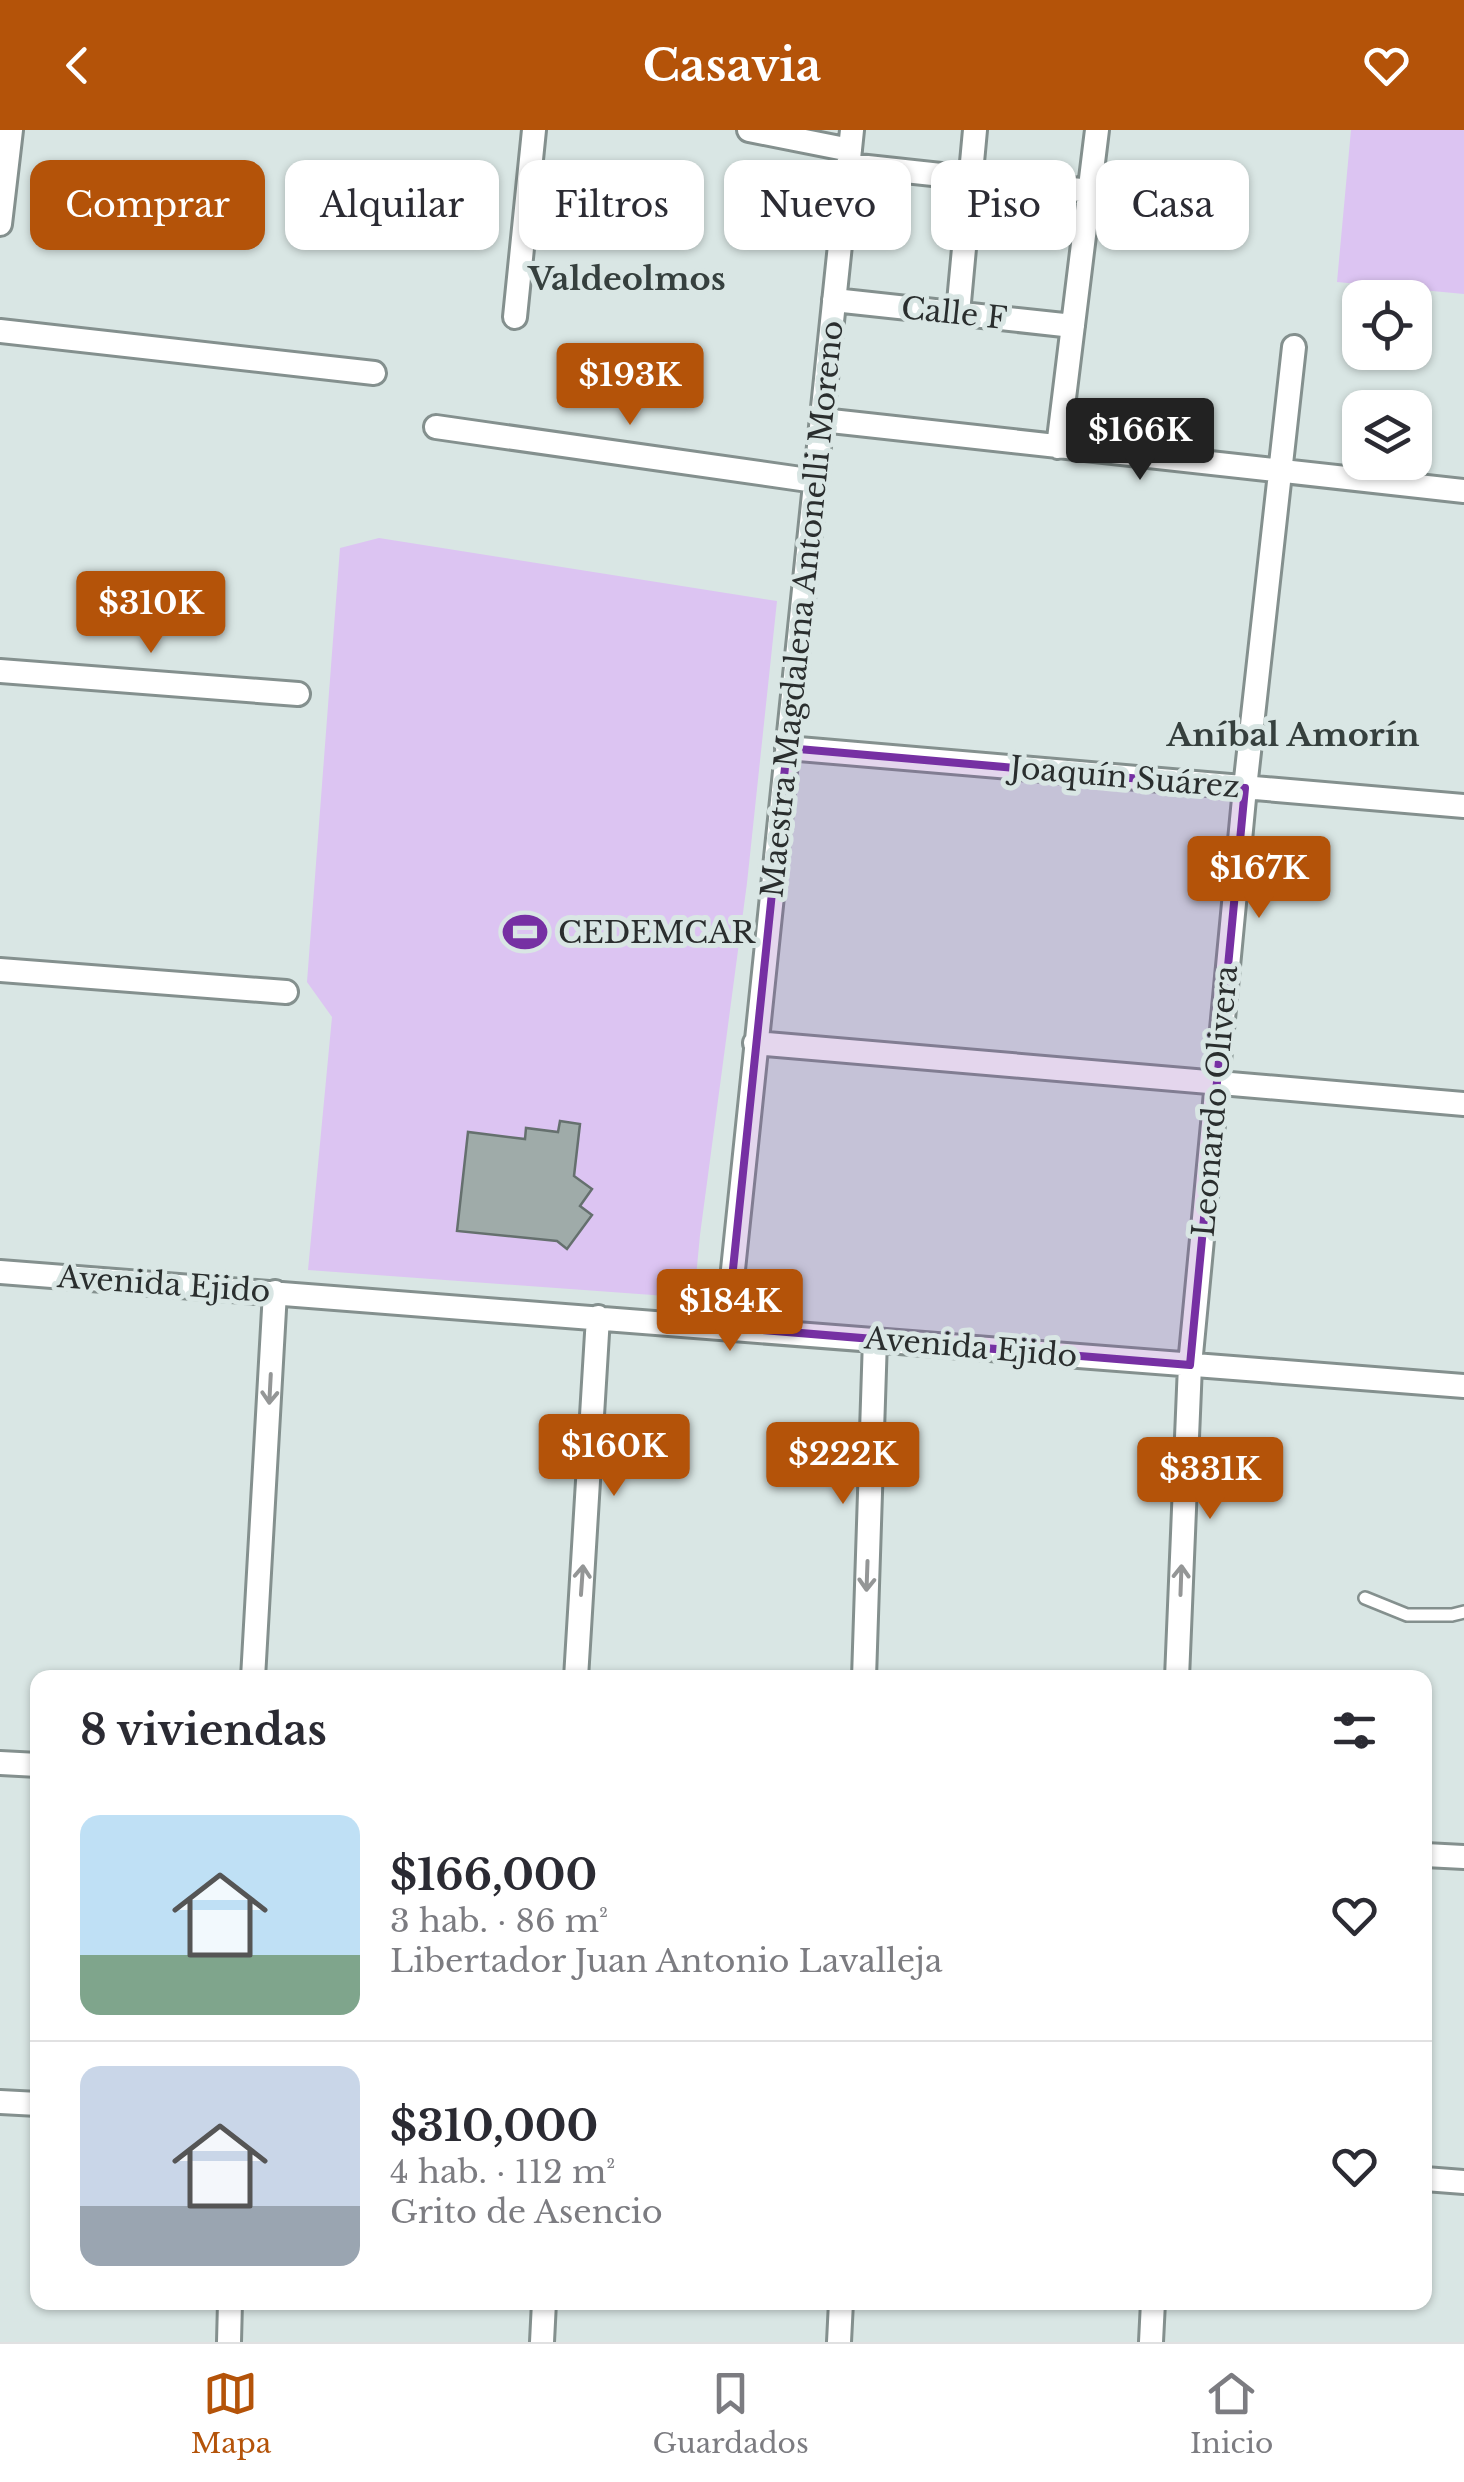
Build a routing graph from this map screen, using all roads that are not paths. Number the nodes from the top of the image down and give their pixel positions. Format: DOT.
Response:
graph roads {
  1 [pos="10,130"];
  2 [pos="534,130"];
  3 [pos="749,130"];
  4 [pos="975,130"];
  5 [pos="1097,130"];
  6 [pos="850,148"];
  7 [pos="973,160"];
  8 [pos="931,168"];
  9 [pos="1076,189"];
  10 [pos="1090,190"];
  11 [pos="0,224"];
  12 [pos="965,250"];
  13 [pos="834,300"];
  14 [pos="958,313"];
  15 [pos="514,317"];
  16 [pos="1073,326"];
  17 [pos="0,331"];
  18 [pos="1294,347"];
  19 [pos="374,372"];
  20 [pos="822,420"];
  21 [pos="436,427"];
  22 [pos="1058,447"];
  23 [pos="1280,472"];
  24 [pos="816,481"];
  25 [pos="1464,491"];
  26 [pos="0,671"];
  27 [pos="298,694"];
  28 [pos="787,748"];
  29 [pos="1245,788"];
  30 [pos="1464,806"];
  31 [pos="0,970"];
  32 [pos="286,992"];
  33 [pos="755,1043"];
  34 [pos="1217,1082"];
  35 [pos="1464,1104"];
  36 [pos="0,1272"];
  37 [pos="275,1292"];
  38 [pos="598,1317"];
  39 [pos="726,1327"];
  40 [pos="874,1339"];
  41 [pos="1190,1365"];
  42 [pos="1464,1386"];
  43 [pos="1365,1598"];
  44 [pos="1464,1612"];
  45 [pos="253,1670"];
  46 [pos="576,1670"];
  47 [pos="864,1670"];
  48 [pos="1177,1670"];
  49 [pos="0,1763"];
  50 [pos="30,1765"];
  51 [pos="1432,1855"];
  52 [pos="1464,1857"];
  53 [pos="0,2102"];
  54 [pos="30,2104"];
  55 [pos="1432,2180"];
  56 [pos="1464,2182"];
  57 [pos="230,2310"];
  58 [pos="544,2310"];
  59 [pos="841,2310"];
  60 [pos="1153,2310"];
  61 [pos="229,2342"];
  62 [pos="542,2342"];
  63 [pos="839,2342"];
  64 [pos="1151,2342"];
  1 -- 11 [label="street"];
  2 -- 15 [label="street"];
  3 -- 6 [label="street"];
  4 -- 7 [label="street"];
  5 -- 10 [label="street"];
  6 -- 8 [label="street"];
  6 -- 13 [label="street, Maestra Magdalena Antonelli Moreno"];
  9 -- 10 [label="street"];
  10 -- 16 [label="street"];
  12 -- 14 [label="street"];
  13 -- 14 [label="street, Calle F"];
  13 -- 20 [label="street, Maestra Magdalena Antonelli Moreno"];
  14 -- 16 [label="street, Calle F"];
  16 -- 22 [label="street"];
  17 -- 19 [label="street"];
  18 -- 23 [label="street, Leonardo Olivera"];
  20 -- 22 [label="street"];
  20 -- 24 [label="street, Maestra Magdalena Antonelli Moreno"];
  21 -- 24 [label="street"];
  22 -- 23 [label="street"];
  23 -- 25 [label="street"];
  23 -- 29 [label="street, Leonardo Olivera"];
  24 -- 28 [label="street, Maestra Magdalena Antonelli Moreno"];
  26 -- 27 [label="street"];
  28 -- 29 [label="street, Joaquín Suárez"];
  28 -- 33 [label="street, Maestra Magdalena Antonelli Moreno"];
  29 -- 30 [label="street, Joaquín Suárez"];
  29 -- 34 [label="street, Leonardo Olivera"];
  31 -- 32 [label="street"];
  33 -- 34 [label="street"];
  33 -- 39 [label="street, Maestra Magdalena Antonelli Moreno"];
  34 -- 35 [label="street"];
  34 -- 41 [label="street, Leonardo Olivera"];
  36 -- 37 [label="street, Avenida Ejido"];
  37 -- 38 [label="street, Avenida Ejido"];
  37 -- 45 [label="street, one-way"];
  38 -- 39 [label="street, Avenida Ejido"];
  46 -- 38 [label="street, one-way"];
  39 -- 40 [label="street, Avenida Ejido"];
  40 -- 41 [label="street, Avenida Ejido"];
  40 -- 47 [label="street, one-way"];
  41 -- 42 [label="street, Avenida Ejido"];
  48 -- 41 [label="street, Leonardo Olivera, one-way"];
  43 -- 44 [label="lane"];
  49 -- 50 [label="street"];
  51 -- 52 [label="street"];
  53 -- 54 [label="street"];
  55 -- 56 [label="street"];
  57 -- 61 [label="street"];
  58 -- 62 [label="street"];
  59 -- 63 [label="street"];
  60 -- 64 [label="street"];
}
